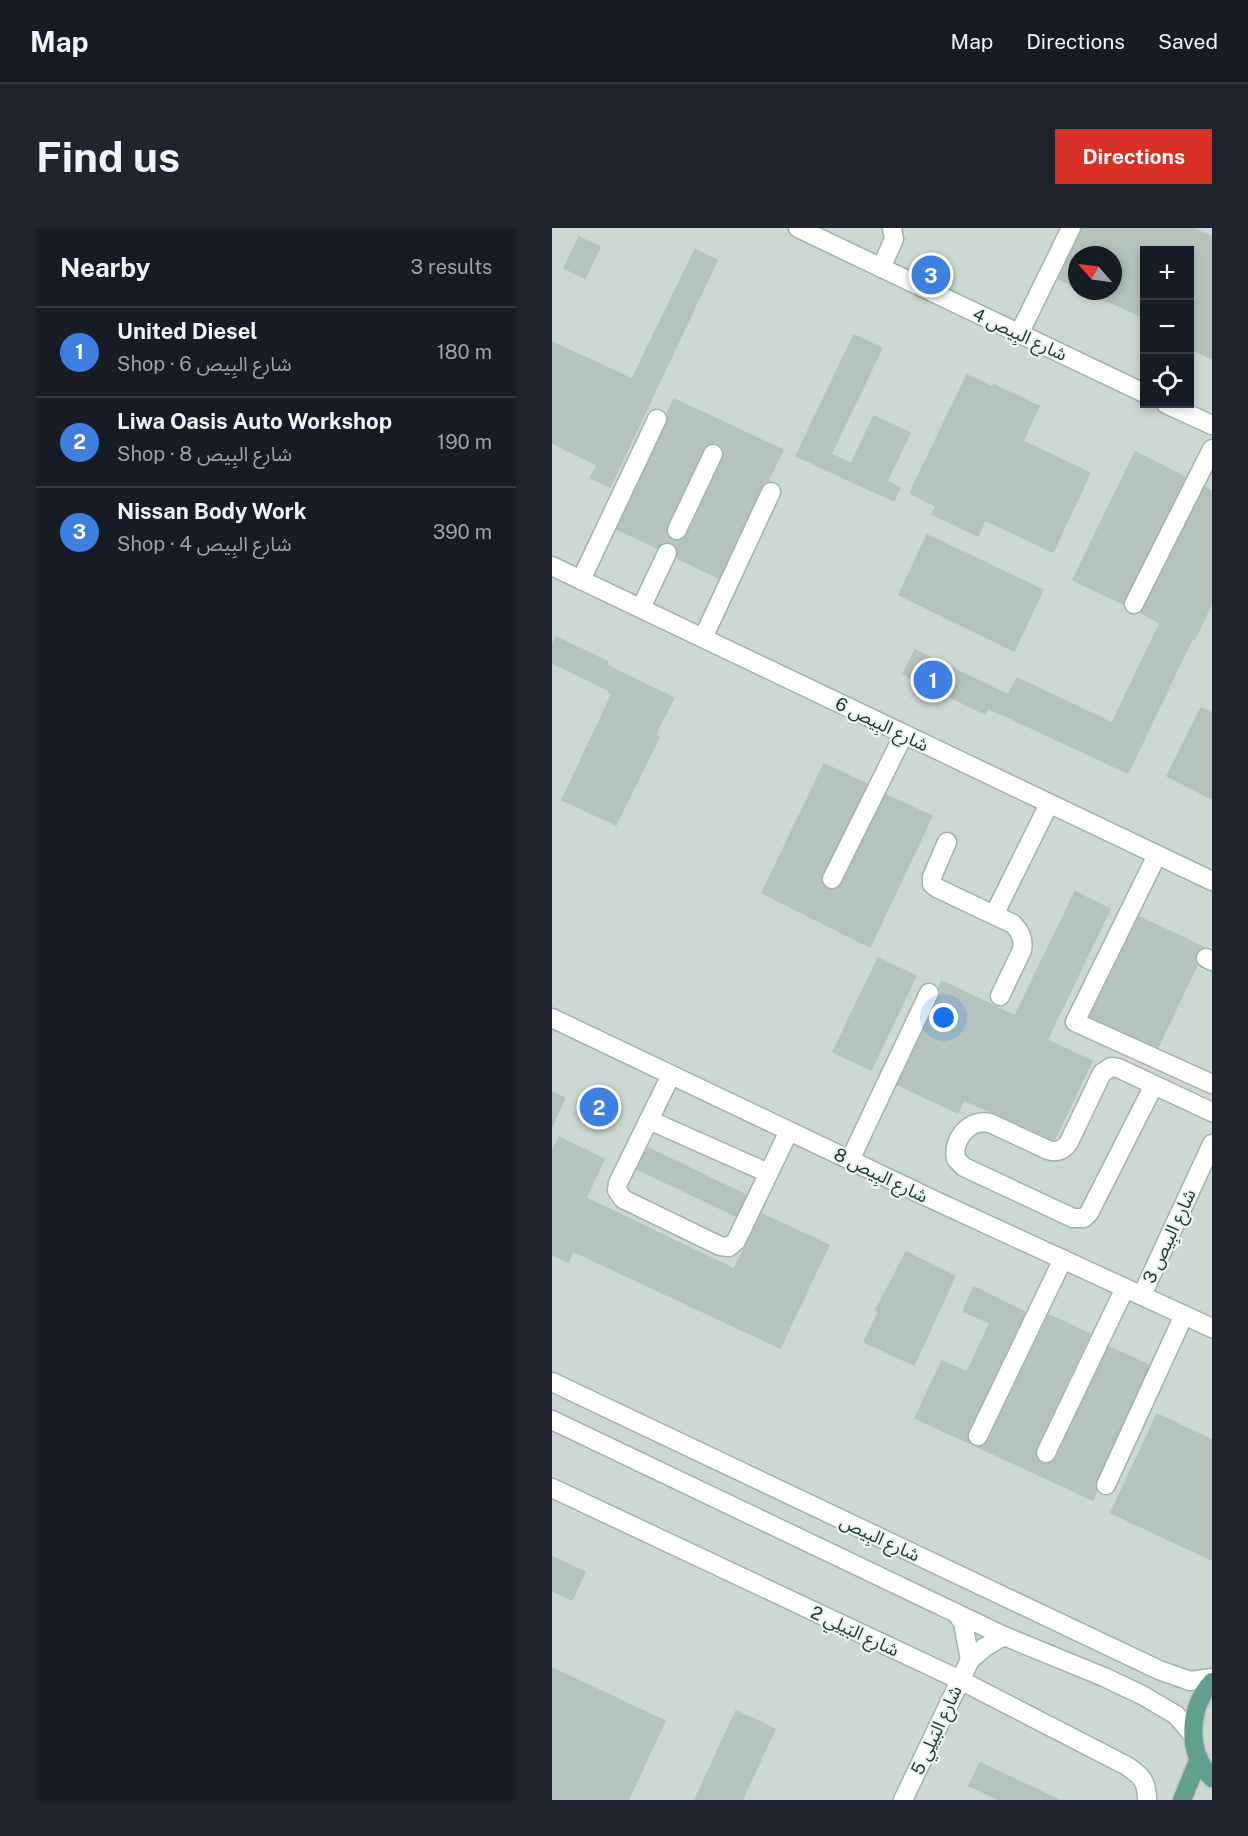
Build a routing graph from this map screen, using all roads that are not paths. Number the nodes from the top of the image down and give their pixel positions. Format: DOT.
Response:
graph roads {
  1 [pos="798,228"];
  2 [pos="892,228"];
  3 [pos="1071,228"];
  4 [pos="881,268"];
  5 [pos="1020,334"];
  6 [pos="1140,391"];
  7 [pos="1175,408"];
  8 [pos="657,419"];
  9 [pos="1212,425"];
  10 [pos="1212,449"];
  11 [pos="713,454"];
  12 [pos="771,492"];
  13 [pos="677,530"];
  14 [pos="667,553"];
  15 [pos="552,566"];
  16 [pos="581,580"];
  17 [pos="1134,604"];
  18 [pos="641,608"];
  19 [pos="703,638"];
  20 [pos="904,734"];
  21 [pos="1049,804"];
  22 [pos="947,842"];
  23 [pos="1157,855"];
  24 [pos="832,879"];
  25 [pos="1212,881"];
  26 [pos="994,915"];
  27 [pos="929,993"];
  28 [pos="1000,996"];
  29 [pos="552,1018"];
  30 [pos="671,1075"];
  31 [pos="1212,1084"];
  32 [pos="1154,1085"];
  33 [pos="1212,1112"];
  34 [pos="649,1120"];
  35 [pos="789,1131"];
  36 [pos="1212,1144"];
  37 [pos="850,1160"];
  38 [pos="768,1173"];
  39 [pos="1063,1259"];
  40 [pos="1133,1291"];
  41 [pos="1184,1315"];
  42 [pos="1212,1328"];
  43 [pos="552,1382"];
  44 [pos="552,1420"];
  45 [pos="978,1436"];
  46 [pos="1047,1453"];
  47 [pos="1106,1485"];
  48 [pos="552,1488"];
  49 [pos="957,1614"];
  50 [pos="1004,1636"];
  51 [pos="970,1660"];
  52 [pos="960,1680"];
  53 [pos="1212,1680"];
  54 [pos="1193,1735"];
  55 [pos="1199,1759"];
  56 [pos="1212,1778"];
  57 [pos="1147,1794"];
  58 [pos="903,1800"];
  59 [pos="1182,1800"];
  1 -- 4 [label="street, شارع البِيص 4"];
  2 -- 4 [label="street"];
  3 -- 5 [label="street"];
  4 -- 5 [label="street, شارع البِيص 4"];
  5 -- 6 [label="street, شارع البِيص 4"];
  7 -- 9 [label="street"];
  8 -- 16 [label="street"];
  10 -- 17 [label="street"];
  11 -- 13 [label="street"];
  12 -- 19 [label="street"];
  14 -- 18 [label="street"];
  15 -- 16 [label="street, شارع البِيص 6"];
  16 -- 18 [label="street, شارع البِيص 6"];
  18 -- 19 [label="street, شارع البِيص 6"];
  19 -- 20 [label="street, شارع البِيص 6"];
  20 -- 21 [label="street, شارع البِيص 6"];
  20 -- 24 [label="street"];
  21 -- 23 [label="street, شارع البِيص 6"];
  21 -- 26 [label="street"];
  22 -- 26 [label="street"];
  23 -- 25 [label="street, شارع البِيص 6"];
  23 -- 31 [label="street"];
  26 -- 28 [label="street"];
  27 -- 37 [label="street"];
  29 -- 30 [label="street, شارع البِيص 8"];
  30 -- 34 [label="street"];
  30 -- 35 [label="street, شارع البِيص 8"];
  32 -- 32 [label="street"];
  32 -- 33 [label="street"];
  34 -- 38 [label="street"];
  34 -- 38 [label="street"];
  35 -- 37 [label="street, شارع البِيص 8"];
  35 -- 38 [label="street"];
  36 -- 40 [label="street, شارع البِيص 3"];
  37 -- 39 [label="street, شارع البِيص 8"];
  39 -- 40 [label="street, شارع البِيص 8"];
  39 -- 45 [label="street"];
  40 -- 41 [label="street, شارع البِيص 8"];
  40 -- 46 [label="street, شارع البِيص 3"];
  41 -- 42 [label="street, شارع البِيص 8"];
  41 -- 47 [label="street"];
  43 -- 53 [label="street, شارع البِيص"];
  44 -- 49 [label="street, شارع البِيص"];
  48 -- 52 [label="street, شارع البَيلِي 2"];
  49 -- 50 [label="street, شارع البِيص"];
  49 -- 51 [label="street"];
  50 -- 51 [label="street, شارع البَيلِي 5"];
  50 -- 54 [label="street, شارع البِيص"];
  51 -- 52 [label="street, شارع البَيلِي 5"];
  52 -- 57 [label="street, شارع البَيلِي 2"];
  52 -- 58 [label="street, شارع البَيلِي 5"];
  53 -- 54 [label="main road"];
  54 -- 55 [label="main road"];
  55 -- 56 [label="main road"];
  55 -- 59 [label="main road"];
}
